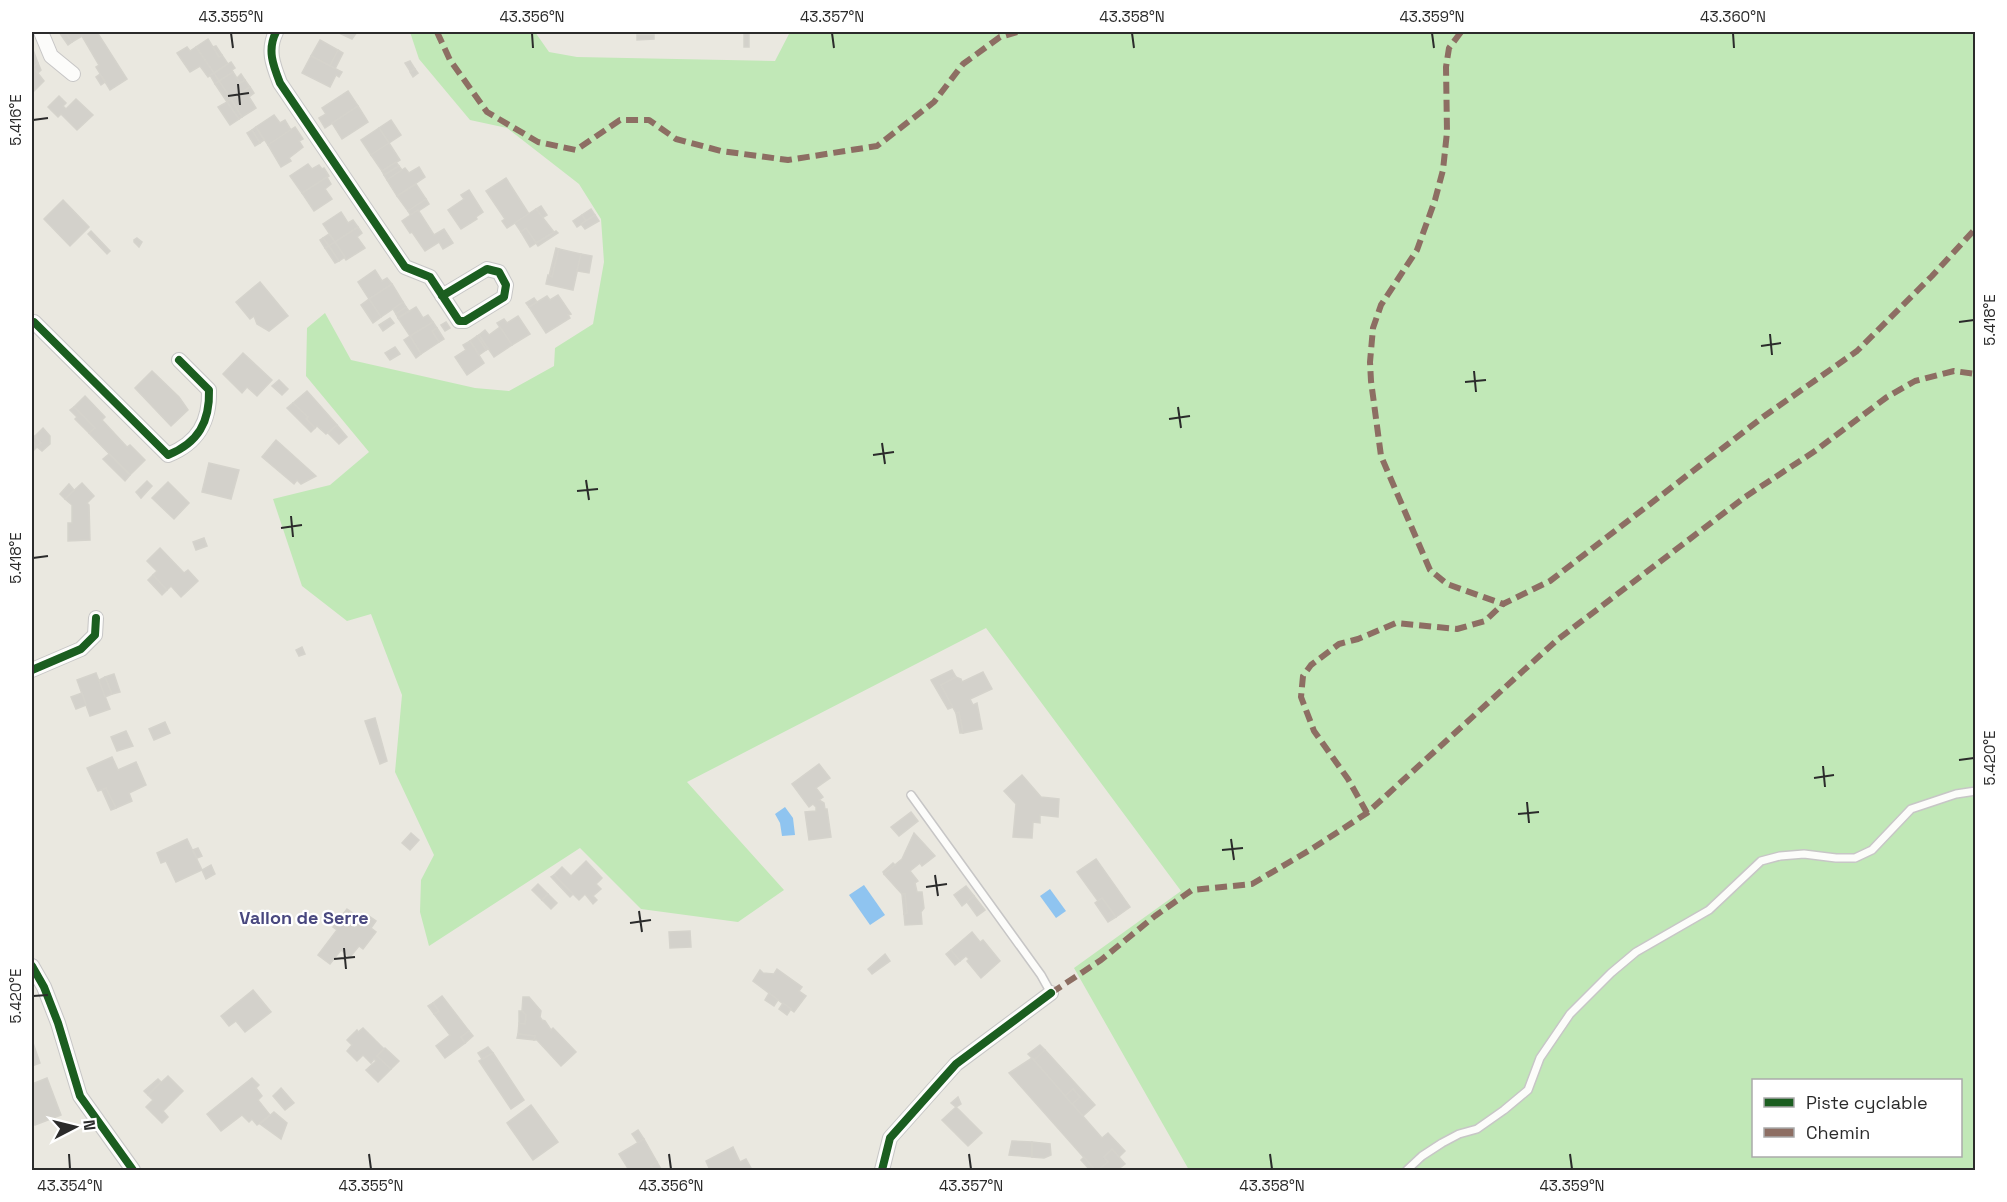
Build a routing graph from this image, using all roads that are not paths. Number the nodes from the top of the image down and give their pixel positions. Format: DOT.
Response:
graph roads {
  1 [pos="41,32"];
  2 [pos="276,32"];
  3 [pos="73,74"];
  4 [pos="442,296"];
  5 [pos="32,322"];
  6 [pos="179,360"];
  7 [pos="96,618"];
  8 [pos="32,670"];
  9 [pos="1976,791"];
  10 [pos="911,795"];
  11 [pos="32,966"];
  12 [pos="1052,993"];
  13 [pos="133,1170"];
  14 [pos="882,1170"];
  15 [pos="1407,1170"];
  1 -- 3 [label="street"];
  2 -- 4 [label="street"];
  4 -- 4 [label="street"];
  5 -- 6 [label="street"];
  7 -- 8 [label="street"];
  9 -- 15 [label="lane"];
  10 -- 12 [label="lane"];
  11 -- 13 [label="street"];
  12 -- 14 [label="street"];
}
